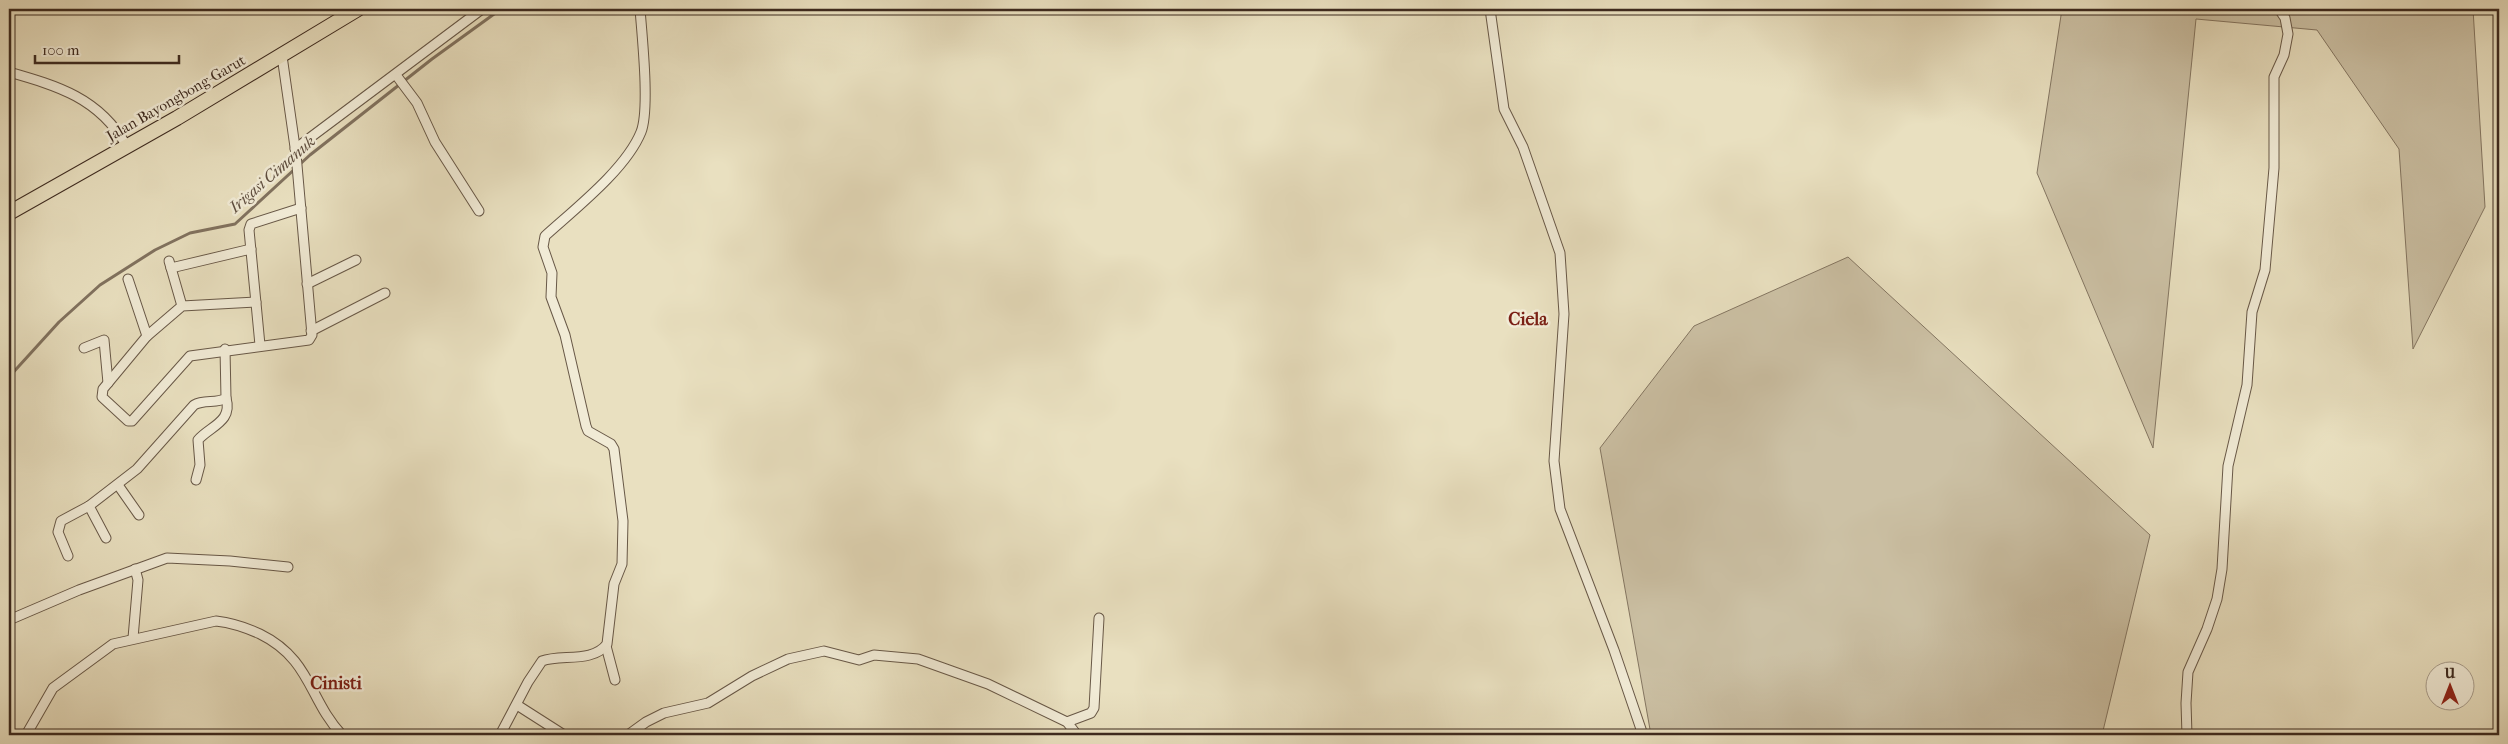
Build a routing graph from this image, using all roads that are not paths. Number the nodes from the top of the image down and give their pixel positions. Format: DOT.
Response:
graph roads {
  1 [pos="358,9"];
  2 [pos="482,9"];
  3 [pos="640,9"];
  4 [pos="1490,9"];
  5 [pos="2279,9"];
  6 [pos="282,56"];
  7 [pos="9,72"];
  8 [pos="399,79"];
  9 [pos="126,145"];
  10 [pos="296,151"];
  11 [pos="301,208"];
  12 [pos="479,211"];
  13 [pos="9,213"];
  14 [pos="251,249"];
  15 [pos="356,260"];
  16 [pos="128,279"];
  17 [pos="307,284"];
  18 [pos="385,293"];
  19 [pos="256,302"];
  20 [pos="182,306"];
  21 [pos="312,331"];
  22 [pos="147,336"];
  23 [pos="260,344"];
  24 [pos="84,348"];
  25 [pos="226,350"];
  26 [pos="108,383"];
  27 [pos="226,398"];
  28 [pos="196,480"];
  29 [pos="118,485"];
  30 [pos="89,506"];
  31 [pos="139,515"];
  32 [pos="106,538"];
  33 [pos="68,556"];
  34 [pos="288,567"];
  35 [pos="135,569"];
  36 [pos="1099,618"];
  37 [pos="9,620"];
  38 [pos="133,638"];
  39 [pos="606,646"];
  40 [pos="615,680"];
  41 [pos="517,705"];
  42 [pos="1067,722"];
  43 [pos="26,735"];
  44 [pos="342,735"];
  45 [pos="500,735"];
  46 [pos="564,735"];
  47 [pos="628,735"];
  48 [pos="1076,735"];
  49 [pos="1643,735"];
  50 [pos="2187,735"];
  1 -- 6 [label="main road, Jalan Bayongbong-Garut"];
  2 -- 8 [label="street"];
  3 -- 39 [label="street"];
  4 -- 49 [label="street"];
  5 -- 50 [label="street"];
  6 -- 9 [label="main road, Jalan Bayongbong-Garut"];
  6 -- 10 [label="street"];
  7 -- 9 [label="street"];
  8 -- 10 [label="street"];
  8 -- 12 [label="street"];
  9 -- 13 [label="main road, Jalan Bayongbong-Garut"];
  10 -- 11 [label="street"];
  11 -- 14 [label="street"];
  11 -- 17 [label="street"];
  14 -- 19 [label="street"];
  14 -- 20 [label="street"];
  15 -- 17 [label="street"];
  16 -- 22 [label="street"];
  17 -- 21 [label="street"];
  18 -- 21 [label="street"];
  19 -- 20 [label="street"];
  19 -- 23 [label="street"];
  20 -- 22 [label="street"];
  21 -- 23 [label="street"];
  22 -- 26 [label="street"];
  23 -- 25 [label="street"];
  24 -- 26 [label="street"];
  25 -- 26 [label="street"];
  25 -- 27 [label="street"];
  27 -- 28 [label="street"];
  27 -- 29 [label="street"];
  29 -- 30 [label="street"];
  29 -- 31 [label="street"];
  30 -- 32 [label="street"];
  30 -- 33 [label="street"];
  34 -- 35 [label="street"];
  35 -- 37 [label="street"];
  35 -- 38 [label="street"];
  36 -- 42 [label="street"];
  38 -- 43 [label="street"];
  38 -- 44 [label="street"];
  39 -- 40 [label="street"];
  39 -- 41 [label="street"];
  41 -- 45 [label="street"];
  41 -- 46 [label="street"];
  42 -- 47 [label="street"];
  42 -- 48 [label="street"];
}
